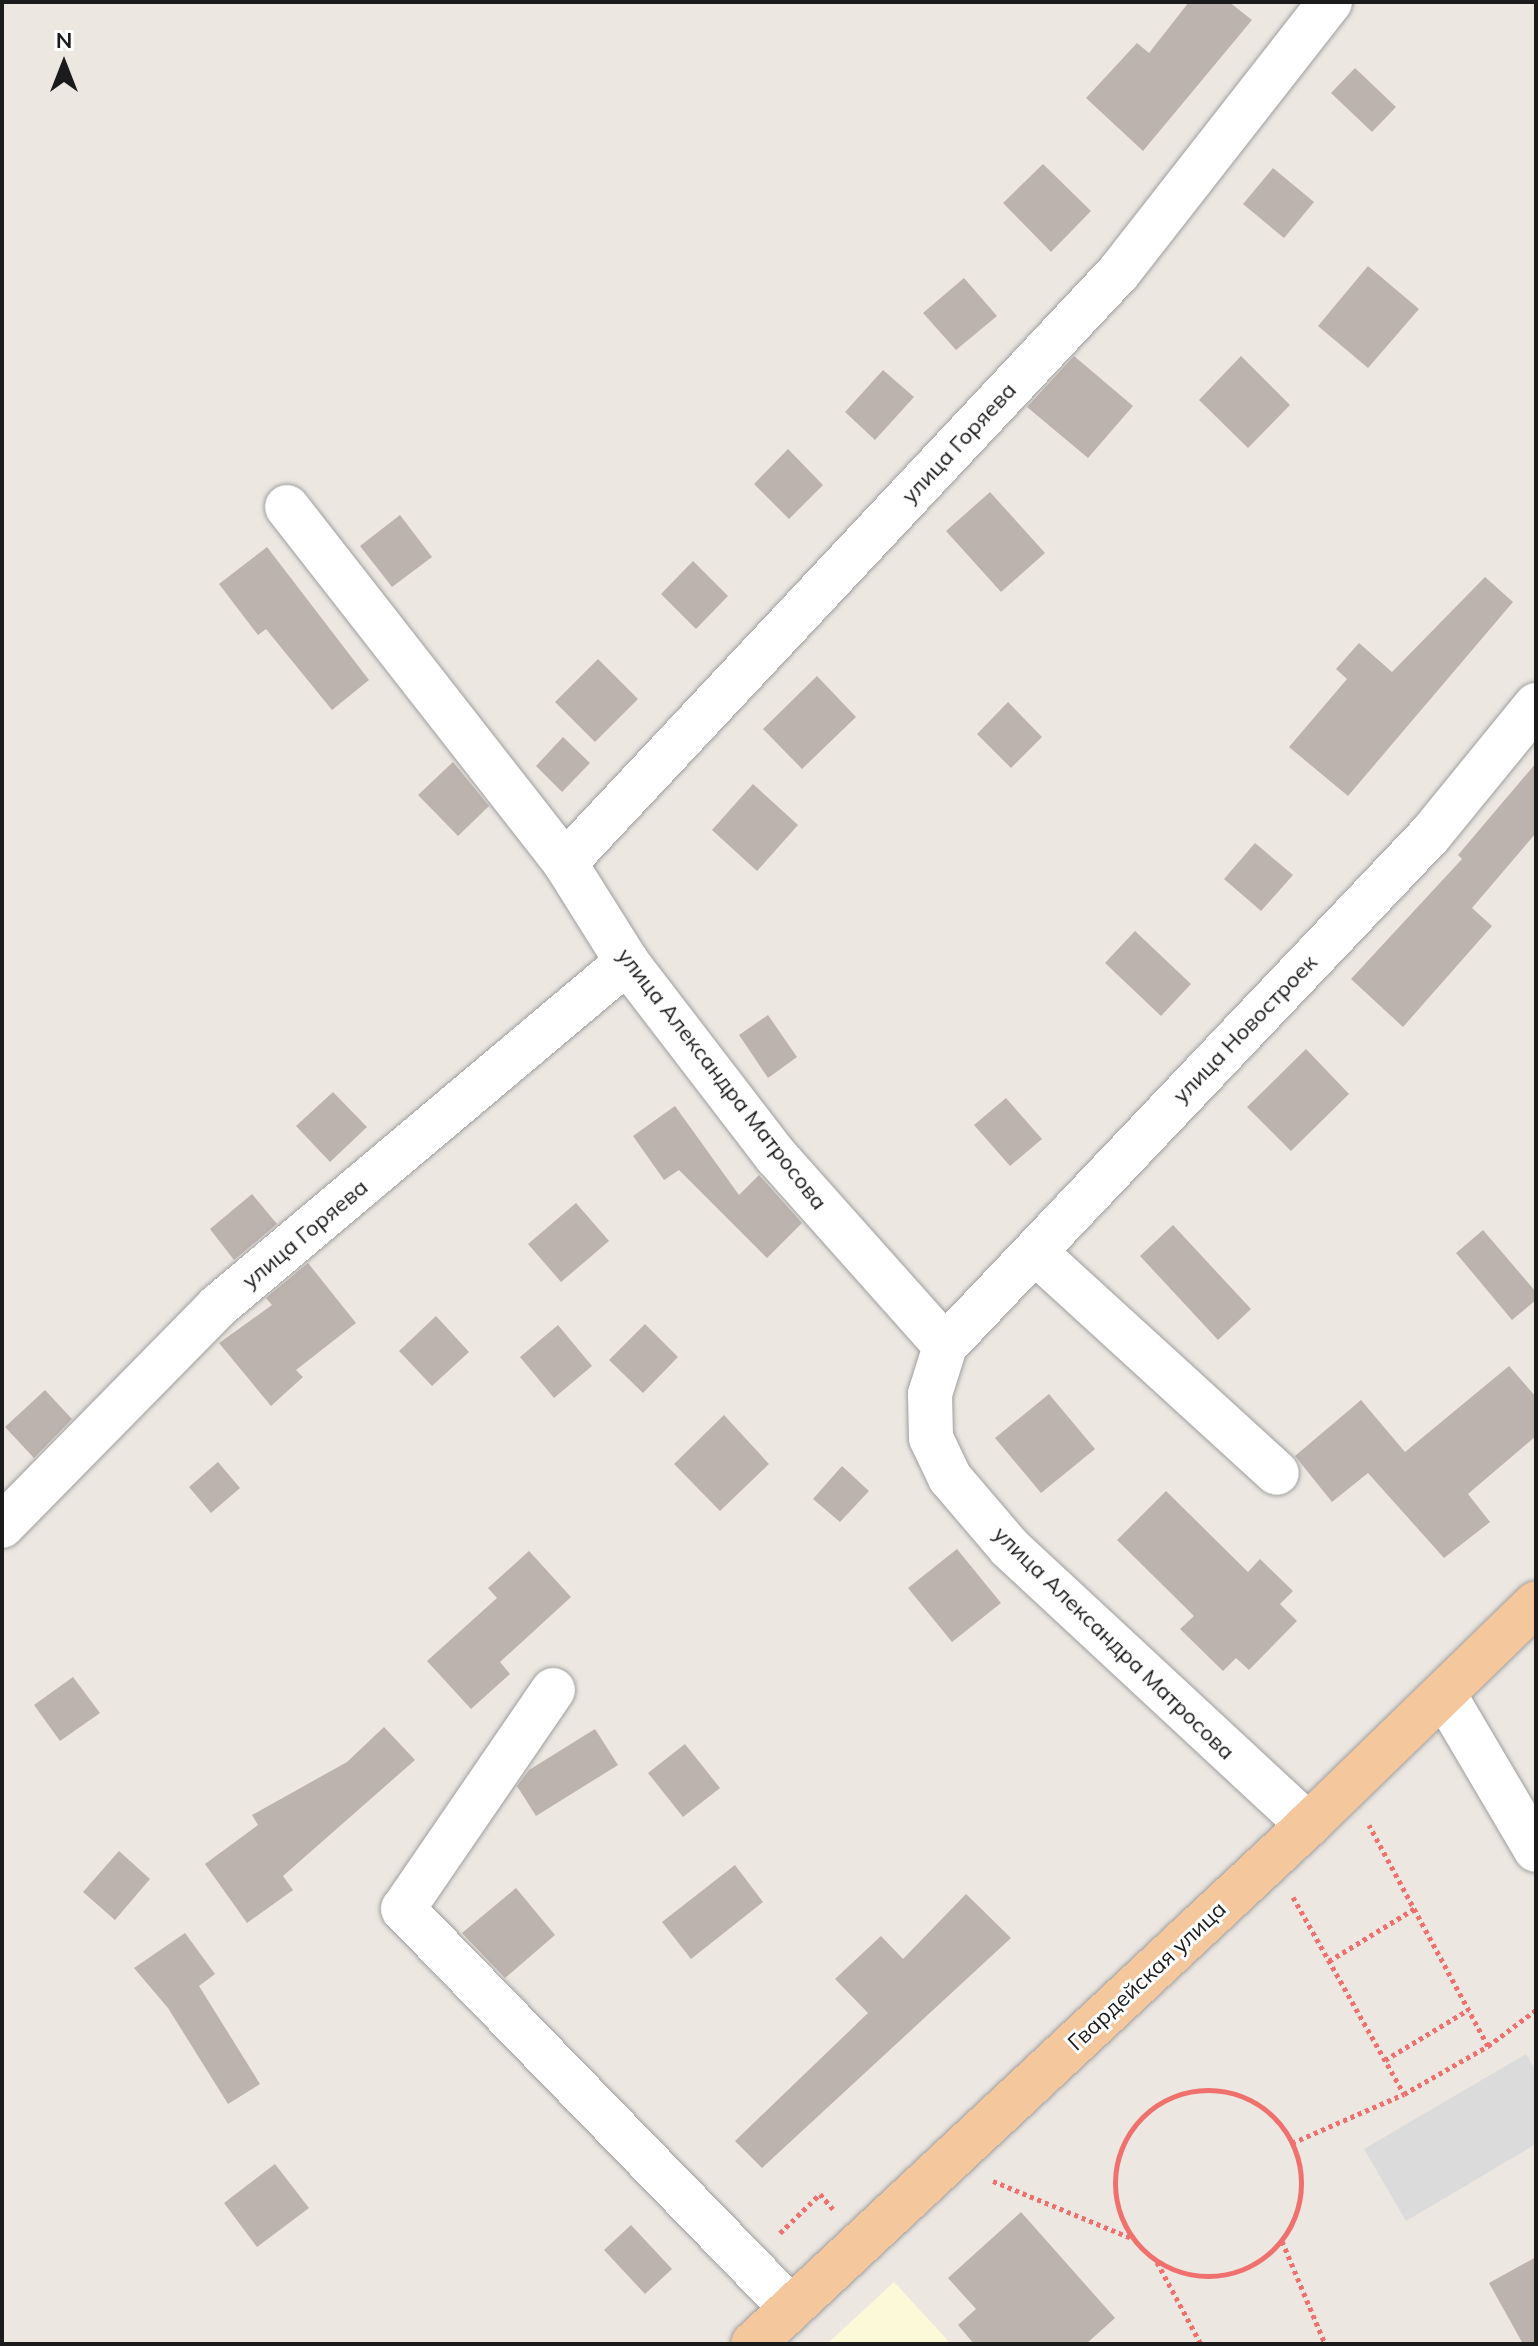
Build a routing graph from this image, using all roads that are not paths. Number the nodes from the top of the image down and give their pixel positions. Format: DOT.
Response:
graph roads {
  1 [pos="1330,2"];
  2 [pos="287,507"];
  3 [pos="1536,705"];
  4 [pos="565,863"];
  5 [pos="627,962"];
  6 [pos="1036,1253"];
  7 [pos="945,1346"];
  8 [pos="1277,1473"];
  9 [pos="2,1526"];
  10 [pos="1536,1603"];
  11 [pos="553,1690"];
  12 [pos="1444,1694"];
  13 [pos="1308,1825"];
  14 [pos="1536,1850"];
  15 [pos="791,2308"];
  16 [pos="753,2344"];
  1 -- 4 [label="street, улица Горяева"];
  2 -- 4 [label="street, улица Александра Матросова"];
  3 -- 6 [label="street, улица Новостроек"];
  4 -- 5 [label="street, улица Александра Матросова"];
  5 -- 7 [label="street, улица Александра Матросова"];
  5 -- 9 [label="street, улица Горяева"];
  6 -- 7 [label="street, улица Новостроек"];
  6 -- 8 [label="street"];
  7 -- 13 [label="street, улица Александра Матросова"];
  10 -- 12 [label="main road, Гвардейская улица"];
  11 -- 15 [label="street"];
  12 -- 13 [label="main road, Гвардейская улица"];
  12 -- 14 [label="street"];
  13 -- 15 [label="main road, Гвардейская улица"];
  15 -- 16 [label="main road, Гвардейская улица"];
}
